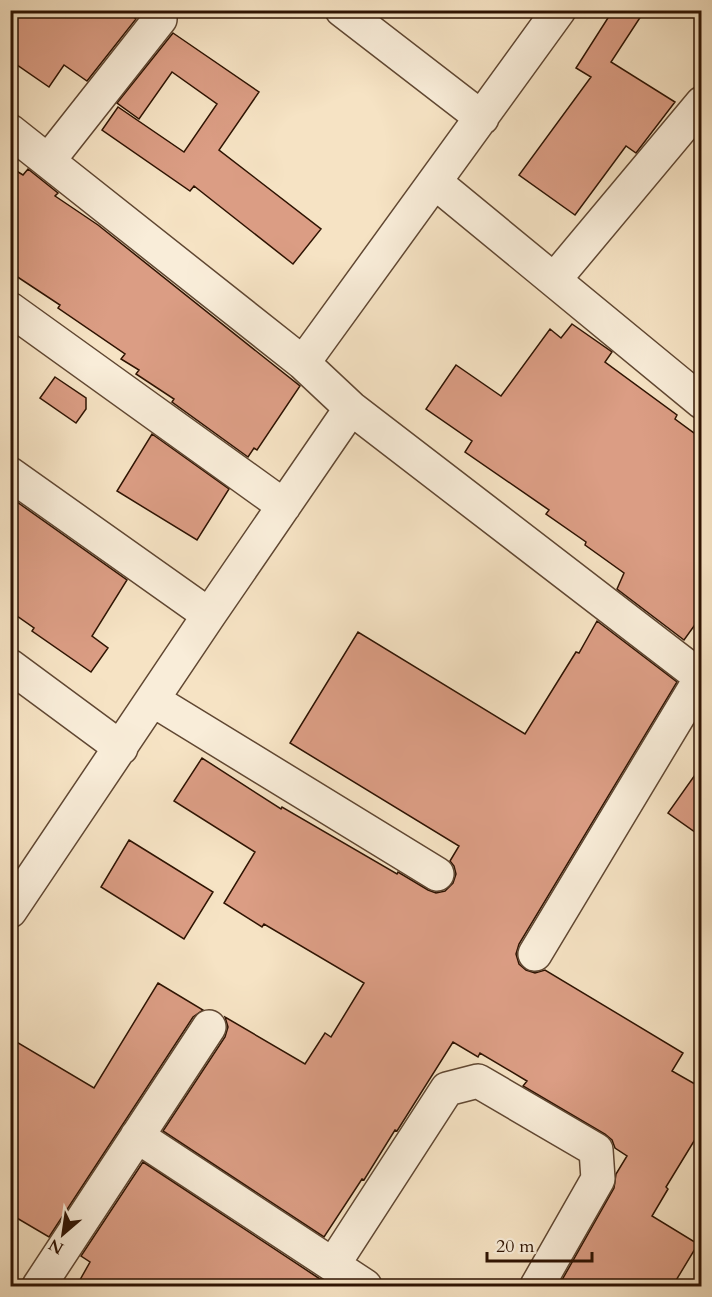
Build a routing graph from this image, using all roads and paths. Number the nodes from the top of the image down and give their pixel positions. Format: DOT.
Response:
graph roads {
  1 [pos="159,10"];
  2 [pos="342,10"];
  3 [pos="559,10"];
  4 [pos="702,103"];
  5 [pos="482,117"];
  6 [pos="10,131"];
  7 [pos="48,161"];
  8 [pos="435,183"];
  9 [pos="554,280"];
  10 [pos="10,309"];
  11 [pos="303,363"];
  12 [pos="702,402"];
  13 [pos="351,408"];
  14 [pos="10,474"];
  15 [pos="284,506"];
  16 [pos="209,615"];
  17 [pos="10,666"];
  18 [pos="701,678"];
  19 [pos="153,700"];
  20 [pos="121,748"];
  21 [pos="437,874"];
  22 [pos="10,911"];
  23 [pos="536,954"];
  24 [pos="209,1027"];
  25 [pos="137,1136"];
  26 [pos="333,1265"];
  27 [pos="39,1287"];
  28 [pos="365,1287"];
  29 [pos="537,1287"];
  1 -- 7 [label="street"];
  2 -- 5 [label="street"];
  3 -- 5 [label="street"];
  4 -- 9 [label="street"];
  5 -- 8 [label="street"];
  6 -- 7 [label="street"];
  7 -- 11 [label="street"];
  8 -- 9 [label="street"];
  8 -- 11 [label="street"];
  9 -- 12 [label="street"];
  10 -- 15 [label="street"];
  11 -- 13 [label="street"];
  13 -- 15 [label="street"];
  13 -- 18 [label="street"];
  14 -- 16 [label="street"];
  15 -- 16 [label="street"];
  16 -- 19 [label="street"];
  17 -- 20 [label="street"];
  18 -- 23 [label="street"];
  19 -- 20 [label="street"];
  19 -- 21 [label="street"];
  20 -- 22 [label="street"];
  24 -- 25 [label="street"];
  25 -- 26 [label="street"];
  25 -- 27 [label="street"];
  26 -- 28 [label="street"];
  26 -- 29 [label="street"];
}
